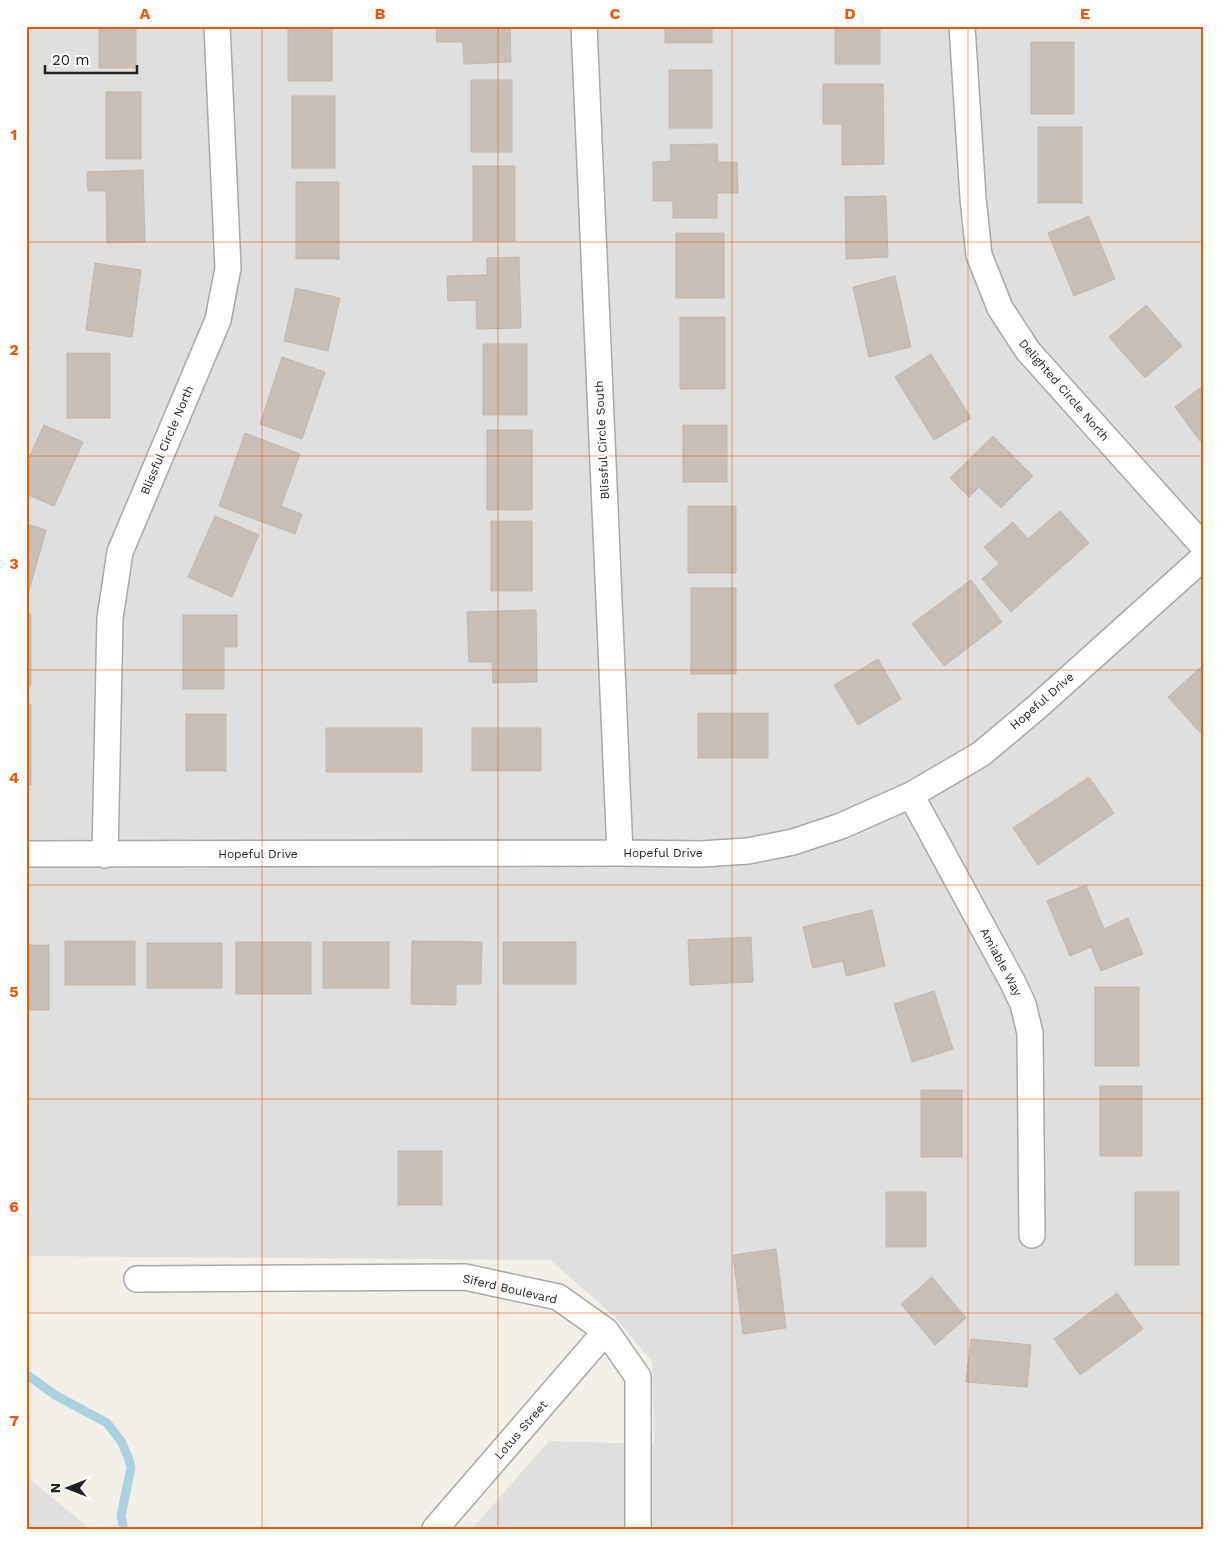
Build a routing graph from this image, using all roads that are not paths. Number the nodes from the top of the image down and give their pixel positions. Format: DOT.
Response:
graph roads {
  1 [pos="217,26"];
  2 [pos="584,26"];
  3 [pos="962,26"];
  4 [pos="1204,547"];
  5 [pos="1204,557"];
  6 [pos="911,795"];
  7 [pos="620,853"];
  8 [pos="26,854"];
  9 [pos="105,855"];
  10 [pos="1032,1235"];
  11 [pos="137,1279"];
  12 [pos="606,1331"];
  13 [pos="435,1529"];
  14 [pos="638,1529"];
  1 -- 9 [label="street, Blissful Circle North"];
  2 -- 7 [label="street, Blissful Circle South"];
  3 -- 4 [label="street, Delighted Circle North"];
  5 -- 6 [label="street, Hopeful Drive"];
  6 -- 7 [label="street, Hopeful Drive"];
  6 -- 10 [label="street, Amiable Way"];
  7 -- 9 [label="street, Hopeful Drive"];
  8 -- 9 [label="street, Hopeful Drive"];
  11 -- 12 [label="street, Siferd Boulevard"];
  12 -- 13 [label="street, Lotus Street"];
  12 -- 14 [label="street, Siferd Boulevard"];
}
